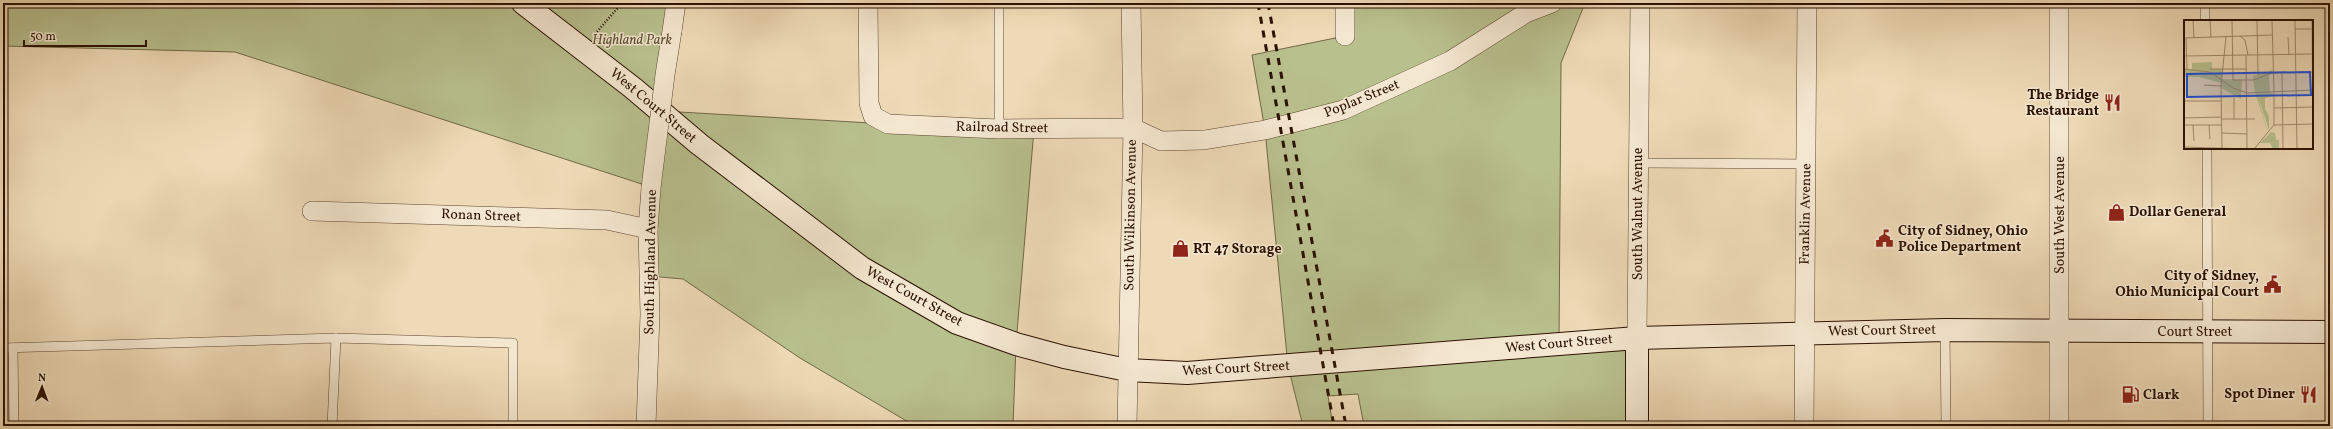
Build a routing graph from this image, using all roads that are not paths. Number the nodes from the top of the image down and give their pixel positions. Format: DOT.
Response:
graph roads {
  1 [pos="523,3"];
  2 [pos="676,3"];
  3 [pos="868,3"];
  4 [pos="999,3"];
  5 [pos="1132,3"];
  6 [pos="1345,3"];
  7 [pos="1552,3"];
  8 [pos="1640,3"];
  9 [pos="1807,3"];
  10 [pos="2059,3"];
  11 [pos="2205,3"];
  12 [pos="2205,20"];
  13 [pos="1345,36"];
  14 [pos="1133,128"];
  15 [pos="999,129"];
  16 [pos="2207,149"];
  17 [pos="1639,163"];
  18 [pos="1806,164"];
  19 [pos="312,211"];
  20 [pos="648,229"];
  21 [pos="1945,330"];
  22 [pos="1804,332"];
  23 [pos="2060,332"];
  24 [pos="2208,332"];
  25 [pos="2330,332"];
  26 [pos="336,338"];
  27 [pos="1638,338"];
  28 [pos="3,348"];
  29 [pos="13,348"];
  30 [pos="1127,370"];
  31 [pos="14,426"];
  32 [pos="332,426"];
  33 [pos="513,426"];
  34 [pos="646,426"];
  35 [pos="1127,426"];
  36 [pos="1637,426"];
  37 [pos="1804,426"];
  38 [pos="1946,426"];
  39 [pos="2059,426"];
  40 [pos="2208,426"];
  1 -- 30 [label="main road, West Court Street"];
  2 -- 20 [label="street, South Highland Avenue, bridge"];
  3 -- 15 [label="street, Railroad Street"];
  4 -- 15 [label="lane"];
  5 -- 14 [label="street, South Wilkinson Avenue"];
  6 -- 13 [label="street"];
  7 -- 14 [label="street, Poplar Street"];
  8 -- 17 [label="street, South Walnut Avenue"];
  9 -- 18 [label="street, Franklin Avenue"];
  10 -- 23 [label="street, South West Avenue"];
  11 -- 12 [label="lane"];
  14 -- 15 [label="street, Railroad Street"];
  14 -- 30 [label="street, South Wilkinson Avenue"];
  16 -- 24 [label="lane"];
  17 -- 18 [label="lane"];
  17 -- 27 [label="street, South Walnut Avenue"];
  18 -- 22 [label="street, Franklin Avenue"];
  19 -- 20 [label="street, Ronan Street"];
  20 -- 34 [label="street, South Highland Avenue"];
  21 -- 22 [label="main road, West Court Street"];
  21 -- 23 [label="main road, West Court Street"];
  21 -- 38 [label="lane"];
  22 -- 27 [label="main road, West Court Street"];
  22 -- 37 [label="street, Franklin Avenue"];
  23 -- 24 [label="main road, Court Street"];
  23 -- 39 [label="street, South West Avenue"];
  24 -- 25 [label="main road, Court Street"];
  24 -- 40 [label="lane"];
  26 -- 29 [label="lane"];
  26 -- 32 [label="lane"];
  26 -- 33 [label="lane"];
  27 -- 30 [label="main road, West Court Street"];
  27 -- 36 [label="main road, South Walnut Avenue"];
  28 -- 29 [label="lane"];
  29 -- 31 [label="lane"];
  30 -- 35 [label="street, South Wilkinson Avenue"];
}
